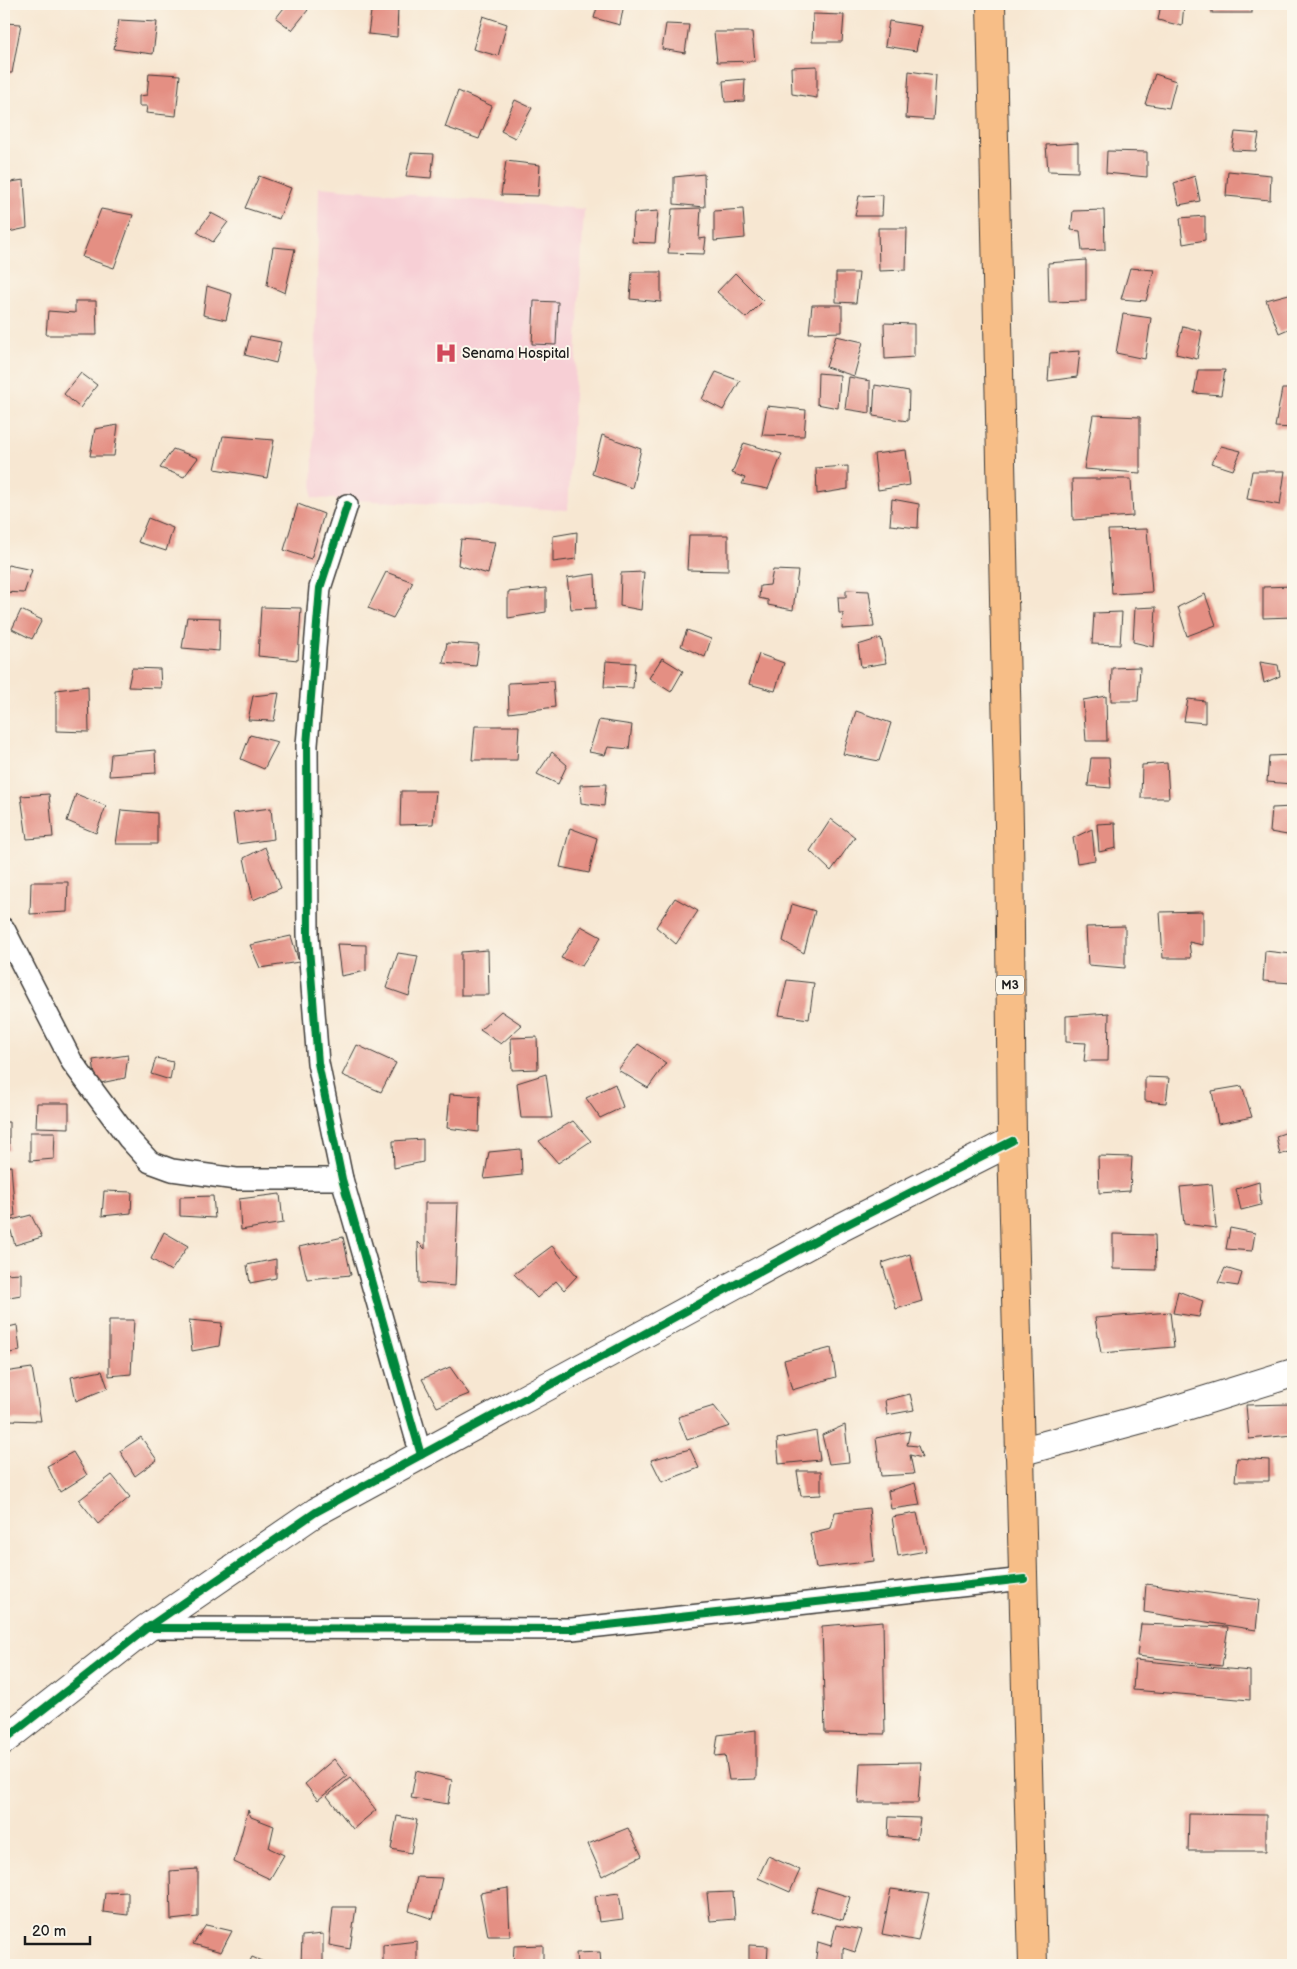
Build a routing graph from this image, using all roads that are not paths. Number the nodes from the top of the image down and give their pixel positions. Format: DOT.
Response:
graph roads {
  1 [pos="991,4"];
  2 [pos="347,505"];
  3 [pos="4,929"];
  4 [pos="1012,1141"];
  5 [pos="342,1179"];
  6 [pos="1293,1373"];
  7 [pos="1019,1452"];
  8 [pos="421,1456"];
  9 [pos="1024,1579"];
  10 [pos="147,1628"];
  11 [pos="4,1740"];
  12 [pos="1033,1965"];
  1 -- 4 [label="main road, M3"];
  2 -- 5 [label="street"];
  3 -- 5 [label="street"];
  4 -- 7 [label="main road, M3"];
  4 -- 8 [label="street"];
  5 -- 8 [label="street"];
  6 -- 7 [label="street"];
  7 -- 9 [label="main road, M3"];
  8 -- 10 [label="street"];
  9 -- 10 [label="street"];
  9 -- 12 [label="main road, M3"];
  10 -- 11 [label="street"];
}
